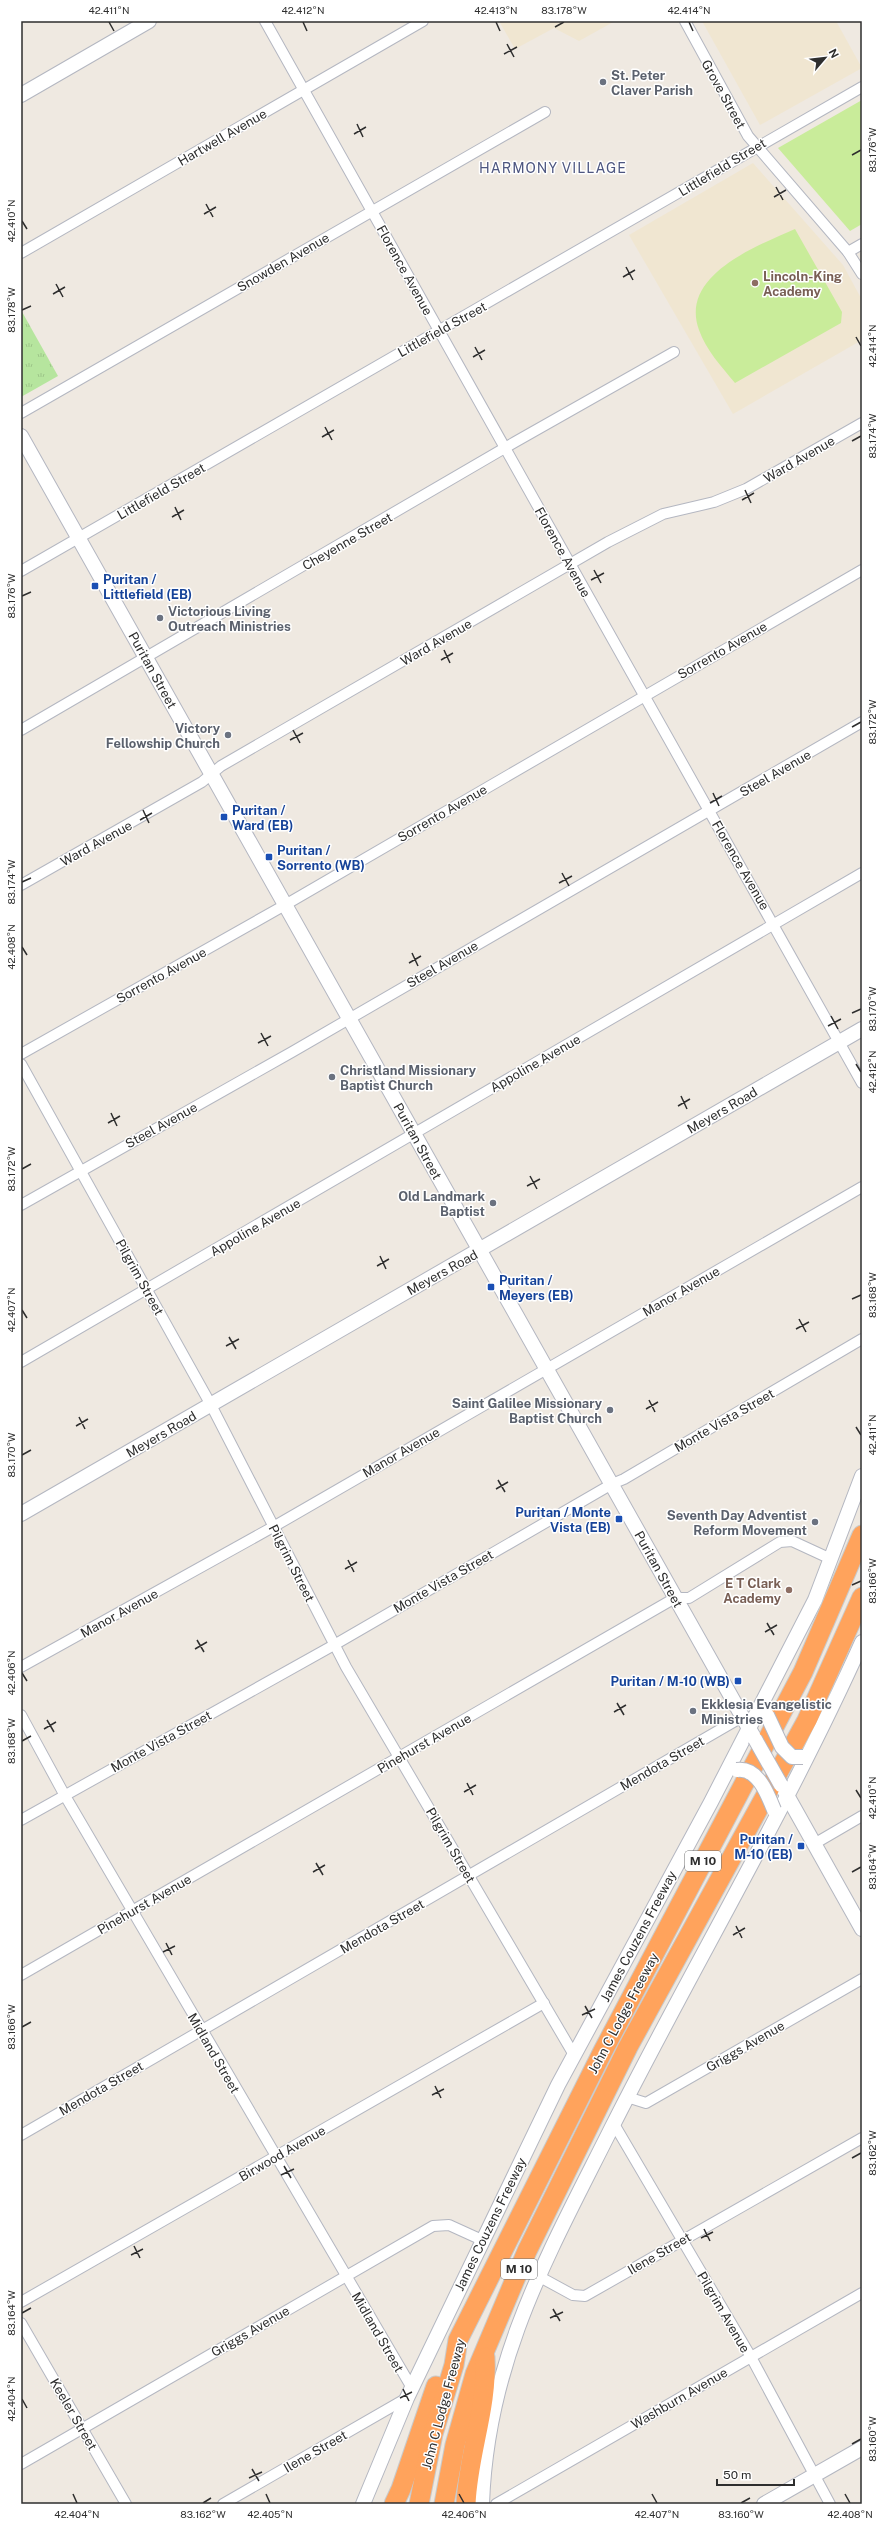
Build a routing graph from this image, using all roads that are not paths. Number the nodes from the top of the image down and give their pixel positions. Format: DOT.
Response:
graph roads {
  1 [pos="149,21"];
  2 [pos="265,21"];
  3 [pos="423,21"];
  4 [pos="684,21"];
  5 [pos="862,87"];
  6 [pos="304,90"];
  7 [pos="21,95"];
  8 [pos="545,112"];
  9 [pos="756,148"];
  10 [pos="372,211"];
  11 [pos="862,244"];
  12 [pos="848,252"];
  13 [pos="21,253"];
  14 [pos="862,274"];
  15 [pos="439,330"];
  16 [pos="674,352"];
  17 [pos="21,413"];
  18 [pos="862,422"];
  19 [pos="21,436"];
  20 [pos="506,448"];
  21 [pos="79,539"];
  22 [pos="570,565"];
  23 [pos="862,570"];
  24 [pos="21,571"];
  25 [pos="146,658"];
  26 [pos="644,694"];
  27 [pos="862,722"];
  28 [pos="21,730"];
  29 [pos="211,774"];
  30 [pos="709,810"];
  31 [pos="862,872"];
  32 [pos="21,884"];
  33 [pos="285,905"];
  34 [pos="773,923"];
  35 [pos="350,1018"];
  36 [pos="862,1028"];
  37 [pos="839,1042"];
  38 [pos="21,1054"];
  39 [pos="21,1064"];
  40 [pos="862,1083"];
  41 [pos="414,1134"];
  42 [pos="80,1171"];
  43 [pos="862,1187"];
  44 [pos="21,1205"];
  45 [pos="480,1250"];
  46 [pos="148,1290"];
  47 [pos="862,1339"];
  48 [pos="21,1362"];
  49 [pos="546,1368"];
  50 [pos="211,1405"];
  51 [pos="862,1476"];
  52 [pos="612,1484"];
  53 [pos="21,1514"];
  54 [pos="273,1527"];
  55 [pos="862,1535"];
  56 [pos="831,1559"];
  57 [pos="862,1597"];
  58 [pos="675,1598"];
  59 [pos="862,1642"];
  60 [pos="334,1645"];
  61 [pos="21,1667"];
  62 [pos="779,1671"];
  63 [pos="21,1715"];
  64 [pos="749,1728"];
  65 [pos="806,1755"];
  66 [pos="399,1758"];
  67 [pos="722,1779"];
  68 [pos="784,1791"];
  69 [pos="64,1794"];
  70 [pos="862,1816"];
  71 [pos="21,1820"];
  72 [pos="772,1825"];
  73 [pos="814,1844"];
  74 [pos="468,1876"];
  75 [pos="132,1911"];
  76 [pos="862,1929"];
  77 [pos="21,1975"];
  78 [pos="862,1979"];
  79 [pos="544,2003"];
  80 [pos="201,2030"];
  81 [pos="574,2055"];
  82 [pos="627,2097"];
  83 [pos="614,2124"];
  84 [pos="21,2135"];
  85 [pos="862,2138"];
  86 [pos="275,2157"];
  87 [pos="482,2240"];
  88 [pos="682,2240"];
  89 [pos="345,2276"];
  90 [pos="538,2276"];
  91 [pos="862,2293"];
  92 [pos="21,2302"];
  93 [pos="21,2323"];
  94 [pos="458,2340"];
  95 [pos="485,2350"];
  96 [pos="750,2357"];
  97 [pos="410,2393"];
  98 [pos="82,2429"];
  99 [pos="862,2448"];
  100 [pos="21,2464"];
  101 [pos="815,2475"];
  102 [pos="126,2504"];
  103 [pos="223,2504"];
  104 [pos="363,2504"];
  105 [pos="394,2504"];
  106 [pos="419,2504"];
  107 [pos="444,2504"];
  108 [pos="466,2504"];
  109 [pos="482,2504"];
  110 [pos="496,2504"];
  111 [pos="764,2504"];
  112 [pos="830,2504"];
  1 -- 7 [label="street"];
  2 -- 6 [label="street, Florence Avenue"];
  3 -- 6 [label="street, Hartwell Avenue"];
  4 -- 9 [label="street, Grove Street"];
  5 -- 9 [label="street, Littlefield Street"];
  6 -- 10 [label="street, Florence Avenue"];
  6 -- 13 [label="street, Hartwell Avenue"];
  8 -- 10 [label="street, Snowden Avenue"];
  9 -- 12 [label="street, Grove Street"];
  9 -- 15 [label="street, Littlefield Street"];
  10 -- 15 [label="street, Florence Avenue"];
  10 -- 17 [label="street, Snowden Avenue"];
  11 -- 12 [label="street"];
  12 -- 14 [label="street, Grove Street"];
  15 -- 20 [label="street, Florence Avenue"];
  15 -- 21 [label="street, Littlefield Street"];
  16 -- 20 [label="street, Cheyenne Street"];
  18 -- 22 [label="street, Ward Avenue"];
  19 -- 21 [label="street, Puritan Street"];
  20 -- 22 [label="street, Florence Avenue"];
  20 -- 25 [label="street, Cheyenne Street"];
  21 -- 24 [label="street, Littlefield Street"];
  21 -- 25 [label="street, Puritan Street"];
  22 -- 26 [label="street, Florence Avenue"];
  22 -- 29 [label="street, Ward Avenue"];
  23 -- 26 [label="street, Sorrento Avenue"];
  25 -- 28 [label="street, Cheyenne Street"];
  25 -- 29 [label="street, Puritan Street"];
  26 -- 30 [label="street, Florence Avenue"];
  26 -- 33 [label="street, Sorrento Avenue"];
  27 -- 30 [label="street, Steel Avenue"];
  29 -- 32 [label="street, Ward Avenue"];
  29 -- 33 [label="street, Puritan Street"];
  30 -- 34 [label="street, Florence Avenue"];
  30 -- 35 [label="street, Steel Avenue"];
  31 -- 34 [label="street, Appoline Avenue"];
  33 -- 35 [label="street, Puritan Street"];
  33 -- 38 [label="street, Sorrento Avenue"];
  34 -- 37 [label="street, Florence Avenue"];
  34 -- 41 [label="street, Appoline Avenue"];
  35 -- 41 [label="street, Puritan Street"];
  35 -- 42 [label="street, Steel Avenue"];
  36 -- 37 [label="street, Meyers Road"];
  37 -- 40 [label="street, Florence Avenue"];
  37 -- 45 [label="street, Meyers Road"];
  39 -- 42 [label="street, Pilgrim Street"];
  41 -- 45 [label="street, Puritan Street"];
  41 -- 46 [label="street, Appoline Avenue"];
  42 -- 44 [label="street, Steel Avenue"];
  42 -- 46 [label="street, Pilgrim Street"];
  43 -- 49 [label="street, Manor Avenue"];
  45 -- 49 [label="street, Puritan Street"];
  45 -- 50 [label="street, Meyers Road"];
  46 -- 48 [label="street, Appoline Avenue"];
  46 -- 50 [label="street, Pilgrim Street"];
  47 -- 52 [label="street, Monte Vista Street"];
  49 -- 52 [label="street, Puritan Street"];
  49 -- 54 [label="street, Manor Avenue"];
  50 -- 53 [label="street, Meyers Road"];
  50 -- 54 [label="street, Pilgrim Street"];
  51 -- 56 [label="street, James Couzens Freeway"];
  52 -- 58 [label="street, Puritan Street"];
  52 -- 60 [label="street, Monte Vista Street"];
  54 -- 60 [label="street, Pilgrim Street"];
  54 -- 61 [label="street, Manor Avenue"];
  55 -- 94 [label="highway, John C Lodge Freeway / M 10"];
  56 -- 58 [label="street, Pinehurst Avenue"];
  56 -- 62 [label="street, James Couzens Freeway"];
  57 -- 95 [label="highway, John C Lodge Freeway / M 10"];
  58 -- 64 [label="street, Puritan Street"];
  58 -- 66 [label="street, Pinehurst Avenue"];
  59 -- 65 [label="street"];
  60 -- 66 [label="street, Pilgrim Street"];
  60 -- 69 [label="street, Monte Vista Street"];
  62 -- 64 [label="street, James Couzens Freeway"];
  62 -- 65 [label="street, bridge"];
  63 -- 69 [label="street, Midland Street"];
  64 -- 67 [label="street, James Couzens Freeway"];
  64 -- 68 [label="street, Puritan Street, bridge"];
  64 -- 74 [label="street, Mendota Street"];
  65 -- 68 [label="street"];
  66 -- 74 [label="street, Pilgrim Street"];
  66 -- 75 [label="street, Pinehurst Avenue"];
  67 -- 72 [label="street, bridge"];
  67 -- 81 [label="street, James Couzens Freeway"];
  68 -- 72 [label="street"];
  68 -- 73 [label="street, Puritan Street"];
  69 -- 71 [label="street, Monte Vista Street"];
  69 -- 75 [label="street, Midland Street"];
  70 -- 73 [label="street"];
  72 -- 82 [label="street"];
  73 -- 76 [label="street, Puritan Street"];
  74 -- 79 [label="street, Pilgrim Street"];
  74 -- 80 [label="street, Mendota Street"];
  75 -- 77 [label="street, Pinehurst Avenue"];
  75 -- 80 [label="street, Midland Street"];
  78 -- 82 [label="street, Griggs Avenue"];
  79 -- 81 [label="street, Pilgrim Street"];
  79 -- 86 [label="street, Birwood Avenue"];
  80 -- 84 [label="street, Mendota Street"];
  80 -- 86 [label="street, Midland Street"];
  81 -- 87 [label="street, James Couzens Freeway"];
  82 -- 83 [label="street"];
  83 -- 88 [label="street, Pilgrim Avenue"];
  83 -- 90 [label="street"];
  85 -- 88 [label="street, Ilene Street"];
  86 -- 89 [label="street, Midland Street"];
  86 -- 92 [label="street, Birwood Avenue"];
  87 -- 89 [label="street, Griggs Avenue"];
  87 -- 97 [label="street, James Couzens Freeway"];
  88 -- 90 [label="street, Ilene Street"];
  88 -- 96 [label="street, Pilgrim Avenue"];
  89 -- 97 [label="street, Midland Street"];
  89 -- 98 [label="street, Griggs Avenue"];
  90 -- 109 [label="street"];
  91 -- 96 [label="street, Washburn Avenue"];
  93 -- 98 [label="street, Keeler Street"];
  94 -- 105 [label="highway"];
  94 -- 106 [label="highway, John C Lodge Freeway / M 10"];
  95 -- 107 [label="highway, John C Lodge Freeway / M 10"];
  95 -- 108 [label="highway"];
  96 -- 101 [label="street, Pilgrim Avenue"];
  96 -- 110 [label="street, Washburn Avenue"];
  97 -- 103 [label="street, Ilene Street"];
  97 -- 104 [label="street, James Couzens Freeway"];
  98 -- 100 [label="street, Griggs Avenue"];
  98 -- 102 [label="street, Keeler Street"];
  99 -- 101 [label="street"];
  101 -- 111 [label="street"];
  101 -- 112 [label="street, Pilgrim Avenue"];
}
